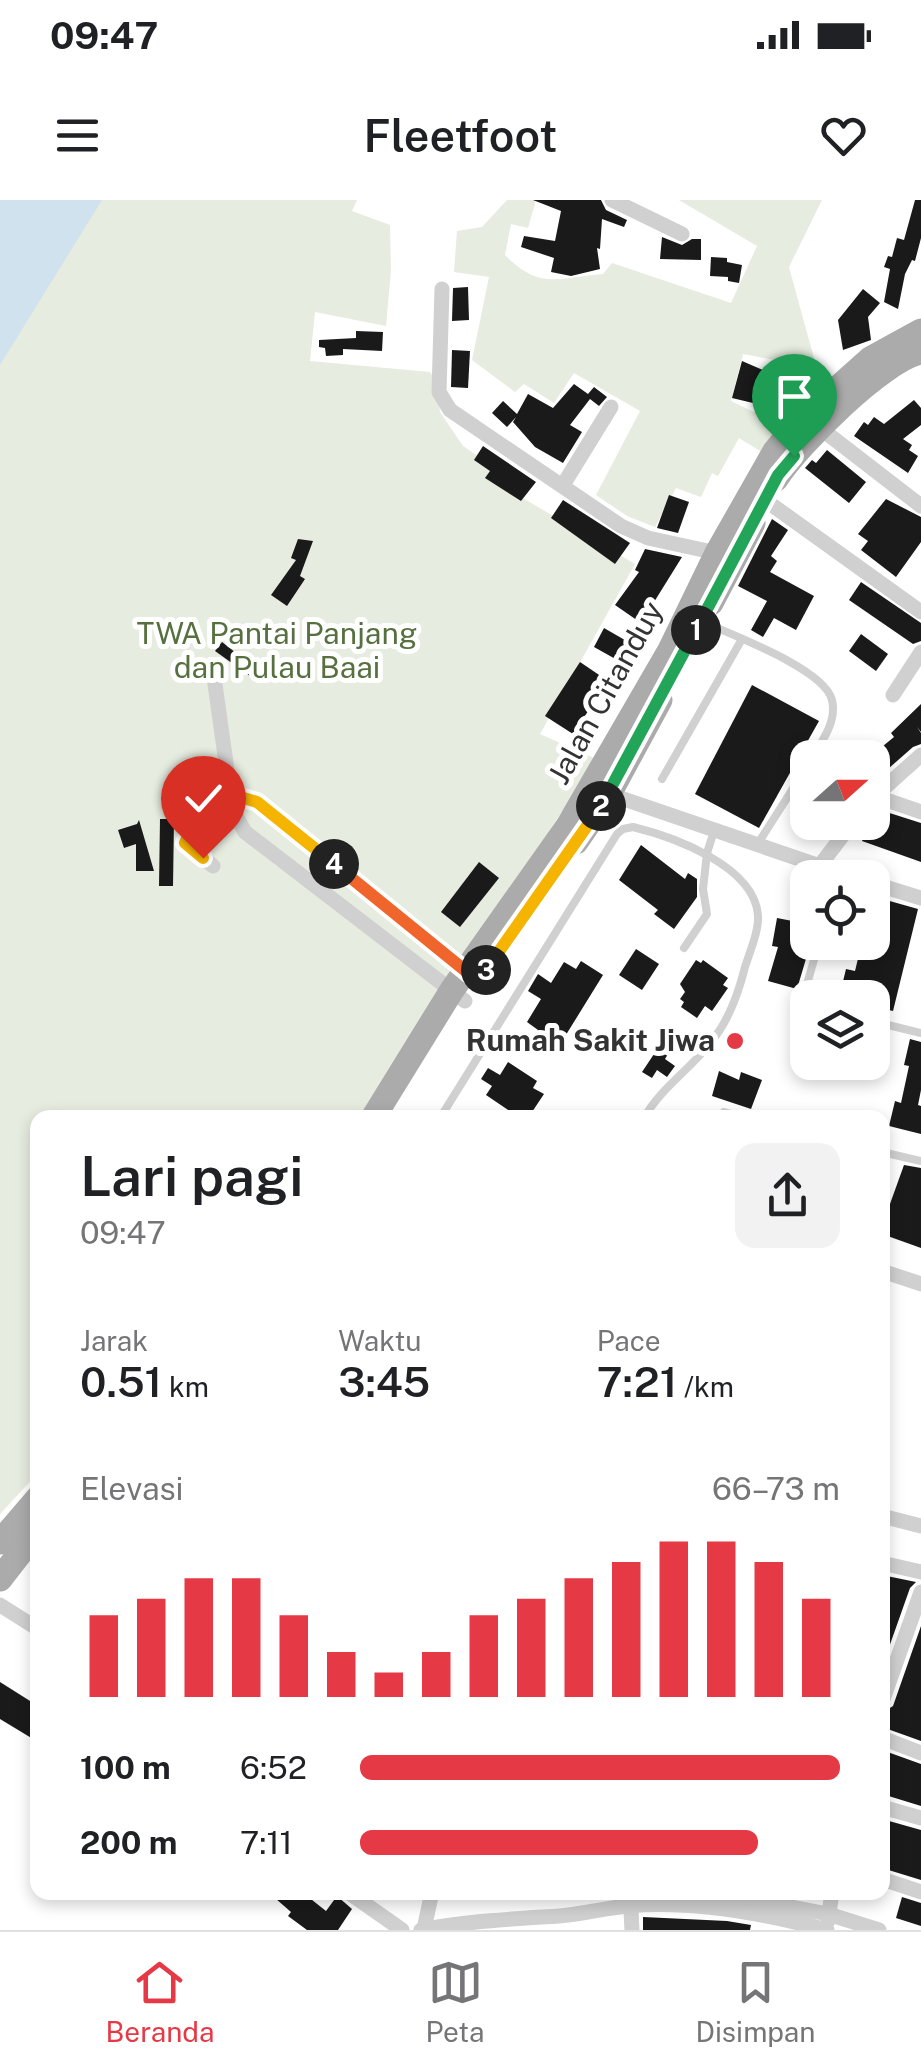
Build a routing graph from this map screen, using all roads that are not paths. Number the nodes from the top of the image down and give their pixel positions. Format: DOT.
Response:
graph roads {
  1 [pos="612,200"];
  2 [pos="682,234"];
  3 [pos="442,290"];
  4 [pos="918,336"];
  5 [pos="611,407"];
  6 [pos="820,428"];
  7 [pos="563,485"];
  8 [pos="765,500"];
  9 [pos="921,506"];
  10 [pos="717,553"];
  11 [pos="921,612"];
  12 [pos="701,622"];
  13 [pos="742,639"];
  14 [pos="921,652"];
  15 [pos="213,670"];
  16 [pos="893,695"];
  17 [pos="821,740"];
  18 [pos="921,754"];
  19 [pos="662,779"];
  20 [pos="890,782"];
  21 [pos="790,793"];
  22 [pos="609,794"];
  23 [pos="233,800"];
  24 [pos="890,802"];
  25 [pos="921,812"];
  26 [pos="714,832"];
  27 [pos="838,840"];
  28 [pos="757,845"];
  29 [pos="707,853"];
  30 [pos="807,860"];
  31 [pos="823,860"];
  32 [pos="213,866"];
  33 [pos="890,889"];
  34 [pos="921,898"];
  35 [pos="684,948"];
  36 [pos="466,986"];
  37 [pos="890,1026"];
  38 [pos="921,1034"];
  39 [pos="380,1110"];
  40 [pos="396,1110"];
  41 [pos="445,1110"];
  42 [pos="649,1110"];
  43 [pos="890,1154"];
  44 [pos="921,1162"];
  45 [pos="890,1274"];
  46 [pos="921,1284"];
  47 [pos="30,1507"];
  48 [pos="890,1518"];
  49 [pos="921,1526"];
  50 [pos="30,1540"];
  51 [pos="0,1542"];
  52 [pos="890,1564"];
  53 [pos="920,1565"];
  54 [pos="0,1579"];
  55 [pos="921,1592"];
  56 [pos="0,1605"];
  57 [pos="30,1624"];
  58 [pos="890,1679"];
  59 [pos="890,1741"];
  60 [pos="921,1753"];
  61 [pos="890,1809"];
  62 [pos="921,1818"];
  63 [pos="890,1882"];
  64 [pos="921,1892"];
  65 [pos="359,1900"];
  66 [pos="430,1900"];
  67 [pos="627,1900"];
  68 [pos="630,1900"];
  69 [pos="637,1900"];
  70 [pos="749,1900"];
  71 [pos="827,1924"];
  72 [pos="871,1929"];
  73 [pos="402,1930"];
  74 [pos="423,1930"];
  75 [pos="632,1930"];
  1 -- 2 [label="street"];
  3 -- 7 [label="street"];
  4 -- 6 [label="main road, Jalan Citanduy"];
  4 -- 10 [label="main road, Jalan Citanduy"];
  5 -- 7 [label="street"];
  6 -- 8 [label="main road, Jalan Citanduy"];
  6 -- 9 [label="street"];
  7 -- 10 [label="street"];
  8 -- 11 [label="street"];
  8 -- 12 [label="main road, Jalan Citanduy"];
  10 -- 36 [label="main road, Jalan Citanduy"];
  12 -- 13 [label="lane"];
  12 -- 22 [label="main road, Jalan Citanduy"];
  13 -- 17 [label="lane"];
  13 -- 19 [label="lane"];
  14 -- 16 [label="street"];
  15 -- 23 [label="street"];
  18 -- 20 [label="street"];
  21 -- 28 [label="lane"];
  22 -- 26 [label="street"];
  22 -- 36 [label="main road, Jalan Citanduy"];
  23 -- 32 [label="street"];
  23 -- 36 [label="street"];
  23 -- 36 [label="street"];
  24 -- 25 [label="street"];
  26 -- 28 [label="street"];
  26 -- 29 [label="lane"];
  27 -- 31 [label="street"];
  28 -- 30 [label="street"];
  29 -- 35 [label="lane"];
  29 -- 41 [label="lane"];
  29 -- 42 [label="lane"];
  33 -- 34 [label="street"];
  36 -- 39 [label="main road, Jalan Citanduy"];
  36 -- 40 [label="main road, Jalan Citanduy"];
  37 -- 38 [label="lane"];
  43 -- 44 [label="lane"];
  45 -- 46 [label="street"];
  47 -- 51 [label="main road"];
  48 -- 49 [label="street"];
  50 -- 54 [label="main road"];
  52 -- 53 [label="street"];
  55 -- 58 [label="street"];
  56 -- 57 [label="street"];
  59 -- 60 [label="street"];
  61 -- 62 [label="street"];
  63 -- 64 [label="street"];
  65 -- 73 [label="street"];
  66 -- 74 [label="street"];
  67 -- 74 [label="street"];
  68 -- 75 [label="street"];
  69 -- 71 [label="street"];
  70 -- 71 [label="street"];
  71 -- 72 [label="street"];
}
